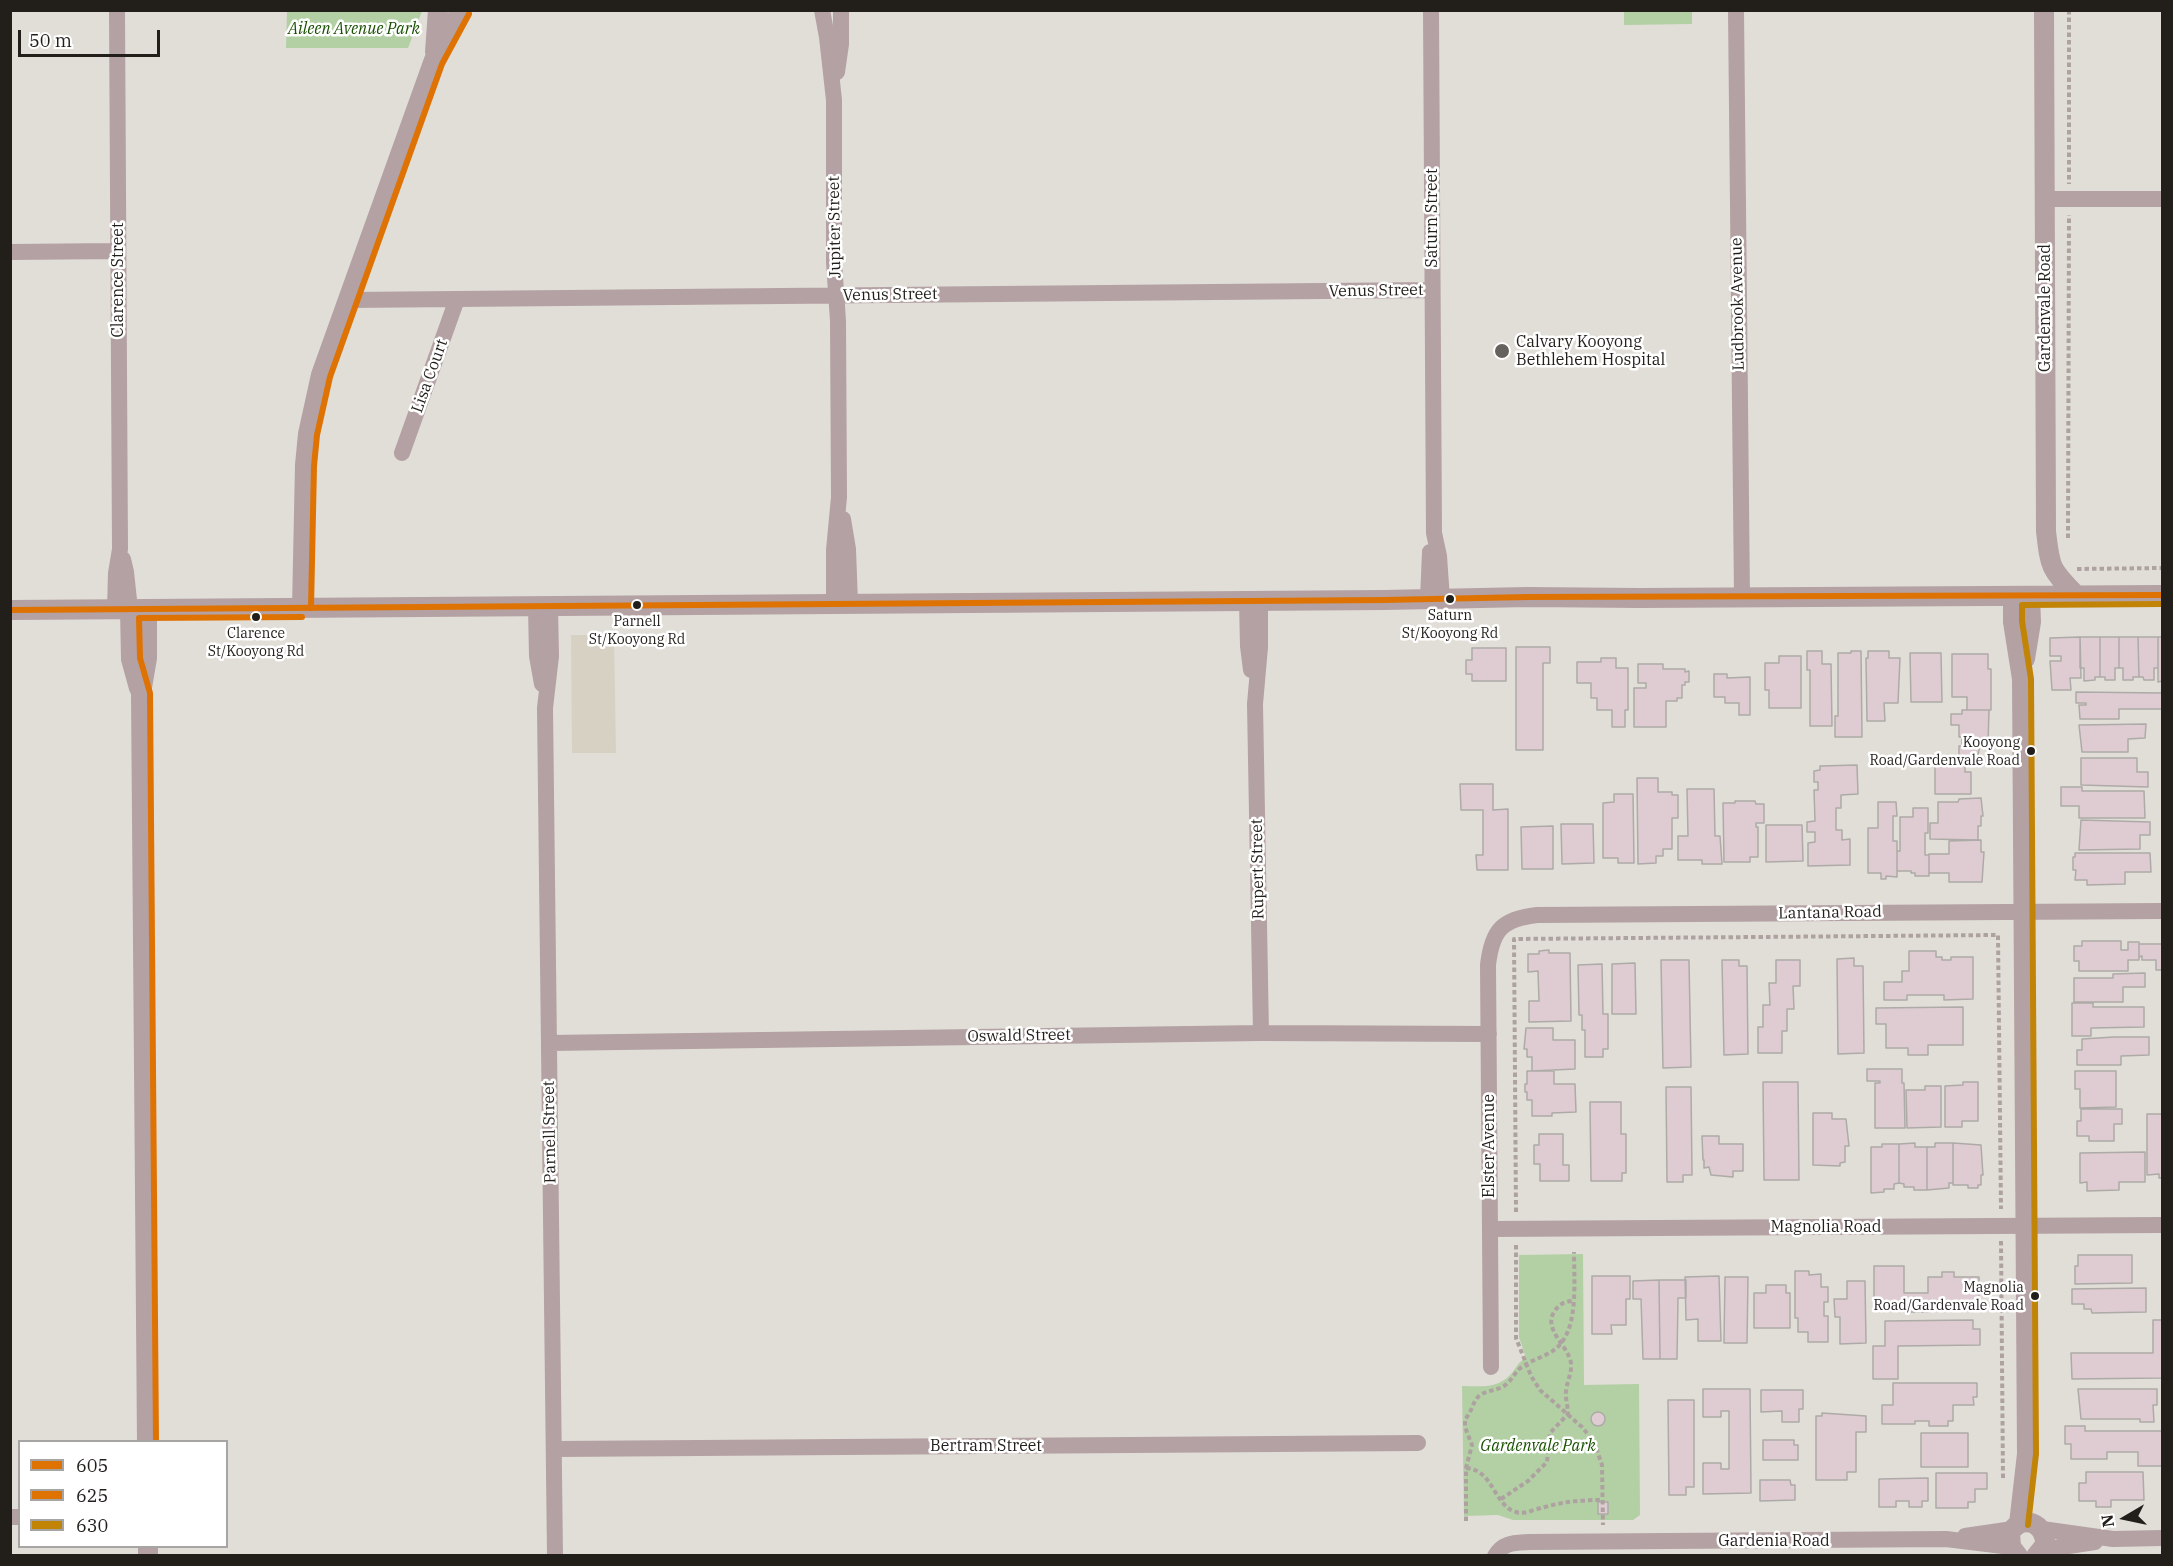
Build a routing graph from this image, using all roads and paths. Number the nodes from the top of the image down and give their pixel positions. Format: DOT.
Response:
graph roads {
  1 [pos="117,10"];
  2 [pos="438,10"];
  3 [pos="458,10"];
  4 [pos="822,10"];
  5 [pos="841,10"];
  6 [pos="1431,10"];
  7 [pos="1736,10"];
  8 [pos="2044,10"];
  9 [pos="2069,10"];
  10 [pos="434,60"];
  11 [pos="834,100"];
  12 [pos="2045,199"];
  13 [pos="2069,199"];
  14 [pos="2163,199"];
  15 [pos="118,251"];
  16 [pos="10,252"];
  17 [pos="1432,290"];
  18 [pos="836,296"];
  19 [pos="457,299"];
  20 [pos="348,300"];
  21 [pos="402,453"];
  22 [pos="2068,545"];
  23 [pos="2163,568"];
  24 [pos="2067,569"];
  25 [pos="2076,595"];
  26 [pos="2163,595"];
  27 [pos="2022,596"];
  28 [pos="1742,598"];
  29 [pos="1435,599"];
  30 [pos="1254,601"];
  31 [pos="842,604"];
  32 [pos="543,606"];
  33 [pos="302,608"];
  34 [pos="131,609"];
  35 [pos="10,610"];
  36 [pos="2163,911"];
  37 [pos="2023,912"];
  38 [pos="1500,928"];
  39 [pos="1261,1034"];
  40 [pos="1489,1034"];
  41 [pos="549,1043"];
  42 [pos="1516,1216"];
  43 [pos="2163,1225"];
  44 [pos="2001,1226"];
  45 [pos="2026,1226"];
  46 [pos="1490,1230"];
  47 [pos="1516,1241"];
  48 [pos="1574,1252"];
  49 [pos="1574,1301"];
  50 [pos="1562,1343"];
  51 [pos="1526,1364"];
  52 [pos="1491,1367"];
  53 [pos="1568,1414"];
  54 [pos="147,1440"];
  55 [pos="1418,1443"];
  56 [pos="555,1449"];
  57 [pos="1466,1468"];
  58 [pos="2003,1490"];
  59 [pos="1501,1499"];
  60 [pos="1603,1500"];
  61 [pos="1466,1521"];
  62 [pos="1603,1526"];
  63 [pos="2163,1538"];
  64 [pos="2113,1539"];
  65 [pos="2022,1540"];
  66 [pos="2039,1553"];
  67 [pos="1496,1554"];
  68 [pos="555,1556"];
  1 -- 15 [label="street, Clarence Street"];
  2 -- 10 [label="street"];
  3 -- 10 [label="street"];
  4 -- 11 [label="street, Jupiter Street"];
  5 -- 11 [label="street, Jupiter Street"];
  6 -- 17 [label="street, Saturn Street"];
  7 -- 28 [label="street, Ludbrook Avenue"];
  8 -- 12 [label="street, Gardenvale Road"];
  9 -- 13 [label="path"];
  10 -- 20 [label="street"];
  11 -- 18 [label="street, Jupiter Street"];
  12 -- 13 [label="street"];
  12 -- 25 [label="street, Gardenvale Road"];
  13 -- 14 [label="street"];
  13 -- 22 [label="path"];
  15 -- 16 [label="street"];
  15 -- 34 [label="street, Clarence Street"];
  17 -- 18 [label="street, Venus Street"];
  17 -- 29 [label="street, Saturn Street"];
  18 -- 19 [label="street, Venus Street"];
  18 -- 31 [label="street, Jupiter Street"];
  19 -- 20 [label="street, Venus Street"];
  19 -- 21 [label="street, Lisa Court"];
  20 -- 33 [label="street"];
  23 -- 24 [label="path"];
  25 -- 26 [label="street"];
  25 -- 27 [label="street"];
  27 -- 28 [label="street"];
  27 -- 37 [label="street"];
  28 -- 29 [label="street"];
  29 -- 30 [label="street"];
  30 -- 31 [label="street"];
  30 -- 39 [label="street, Rupert Street"];
  31 -- 32 [label="street"];
  32 -- 33 [label="street"];
  32 -- 41 [label="street, Parnell Street"];
  33 -- 34 [label="street"];
  34 -- 35 [label="street"];
  34 -- 54 [label="street, Clarence Street"];
  36 -- 37 [label="street, Lantana Road"];
  37 -- 38 [label="street, Lantana Road"];
  37 -- 45 [label="street"];
  38 -- 40 [label="street, Elster Avenue"];
  39 -- 40 [label="street, Oswald Street"];
  39 -- 41 [label="street, Oswald Street"];
  40 -- 46 [label="street, Elster Avenue"];
  41 -- 56 [label="street, Parnell Street"];
  42 -- 44 [label="path"];
  43 -- 45 [label="street, Magnolia Road"];
  44 -- 45 [label="street, Magnolia Road"];
  44 -- 46 [label="street, Magnolia Road"];
  44 -- 58 [label="path"];
  45 -- 65 [label="street"];
  46 -- 52 [label="street, Elster Avenue"];
  47 -- 51 [label="path"];
  48 -- 49 [label="path"];
  49 -- 50 [label="path"];
  49 -- 50 [label="path"];
  50 -- 51 [label="path"];
  50 -- 53 [label="path"];
  51 -- 53 [label="path"];
  51 -- 57 [label="path"];
  53 -- 59 [label="path"];
  53 -- 60 [label="path"];
  55 -- 56 [label="street, Bertram Street"];
  56 -- 68 [label="street, Parnell Street"];
  57 -- 59 [label="path"];
  57 -- 61 [label="path"];
  59 -- 60 [label="path"];
  60 -- 62 [label="path"];
  63 -- 64 [label="street, Gardenia Road"];
  64 -- 65 [label="street, Gardenia Road"];
  64 -- 66 [label="street, Gardenia Road"];
  65 -- 66 [label="street"];
  65 -- 67 [label="street, Gardenia Road"];
}
